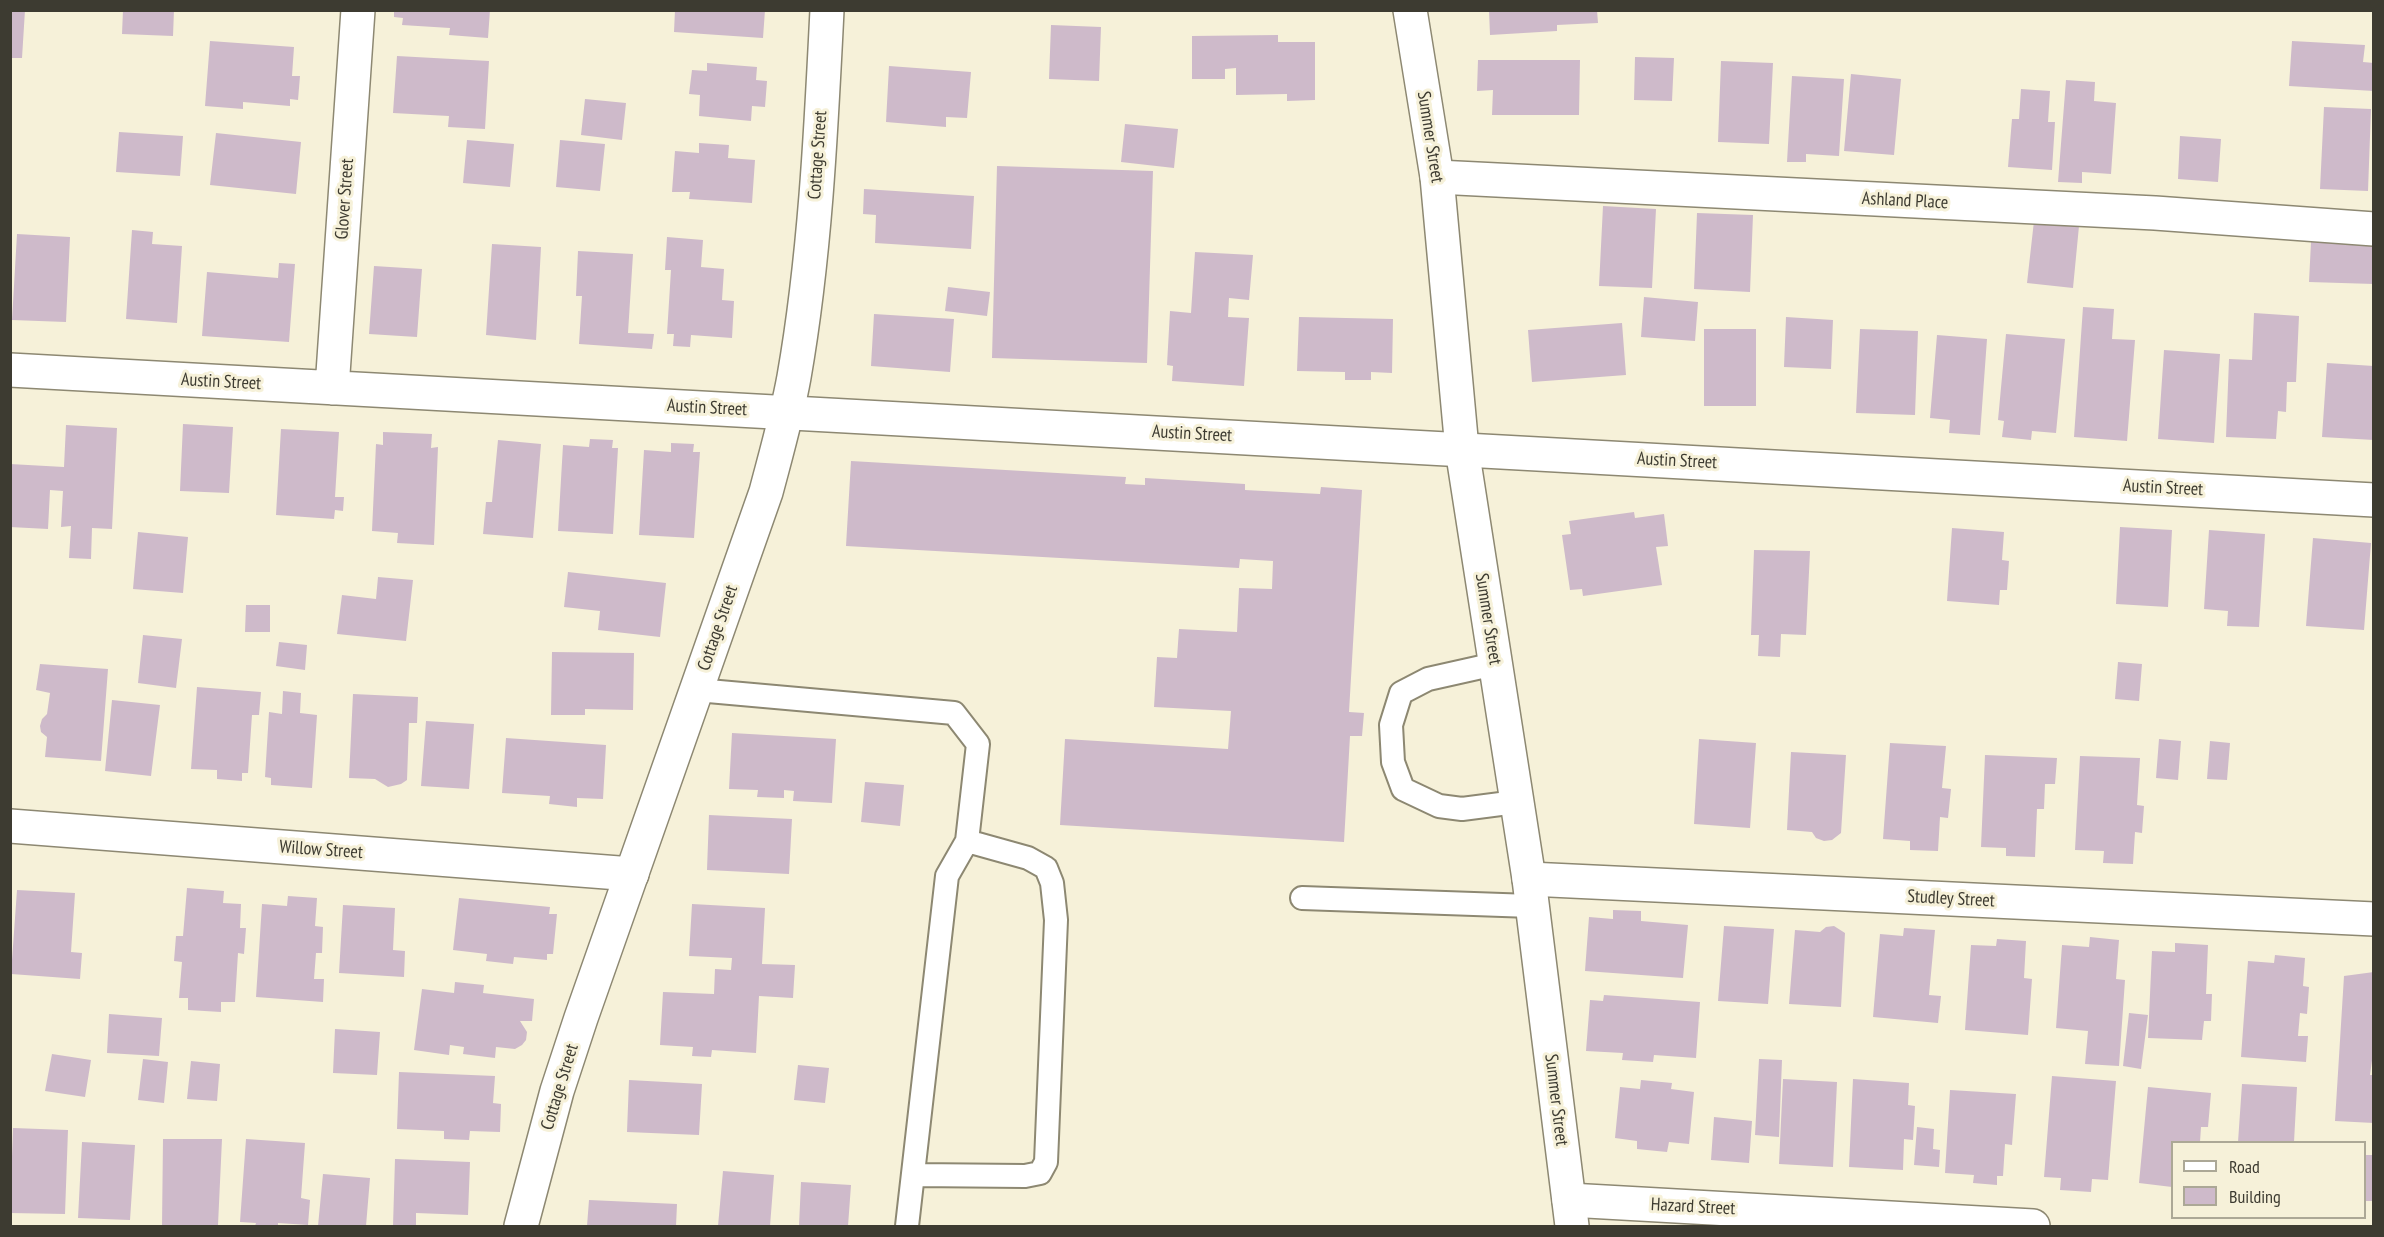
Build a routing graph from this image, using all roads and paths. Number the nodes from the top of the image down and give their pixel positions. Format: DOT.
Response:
graph roads {
  1 [pos="358,10"];
  2 [pos="827,10"];
  3 [pos="1410,10"];
  4 [pos="1437,177"];
  5 [pos="2373,230"];
  6 [pos="10,370"];
  7 [pos="332,388"];
  8 [pos="786,412"];
  9 [pos="1462,449"];
  10 [pos="2373,500"];
  11 [pos="1495,664"];
  12 [pos="697,690"];
  13 [pos="1516,802"];
  14 [pos="10,826"];
  15 [pos="967,841"];
  16 [pos="632,874"];
  17 [pos="1530,892"];
  18 [pos="1302,898"];
  19 [pos="2373,919"];
  20 [pos="914,1175"];
  21 [pos="1571,1213"];
  22 [pos="521,1227"];
  23 [pos="907,1227"];
  24 [pos="2033,1227"];
  1 -- 7 [label="street, Glover Street"];
  2 -- 8 [label="street, Cottage Street"];
  3 -- 4 [label="street, Summer Street"];
  4 -- 5 [label="street, Ashland Place"];
  4 -- 9 [label="street, Summer Street"];
  6 -- 7 [label="street, Austin Street"];
  7 -- 8 [label="street, Austin Street"];
  8 -- 9 [label="street, Austin Street"];
  8 -- 12 [label="street, Cottage Street"];
  9 -- 10 [label="street, Austin Street"];
  9 -- 11 [label="street, Summer Street"];
  11 -- 13 [label="street, Summer Street"];
  11 -- 13 [label="lane"];
  12 -- 15 [label="lane"];
  12 -- 16 [label="street, Cottage Street"];
  13 -- 17 [label="street, Summer Street"];
  14 -- 16 [label="street, Willow Street"];
  15 -- 20 [label="lane"];
  15 -- 20 [label="lane"];
  16 -- 22 [label="street, Cottage Street"];
  17 -- 18 [label="lane"];
  17 -- 19 [label="street, Studley Street"];
  17 -- 21 [label="street, Summer Street"];
  20 -- 23 [label="lane"];
  21 -- 24 [label="street, Hazard Street"];
}
